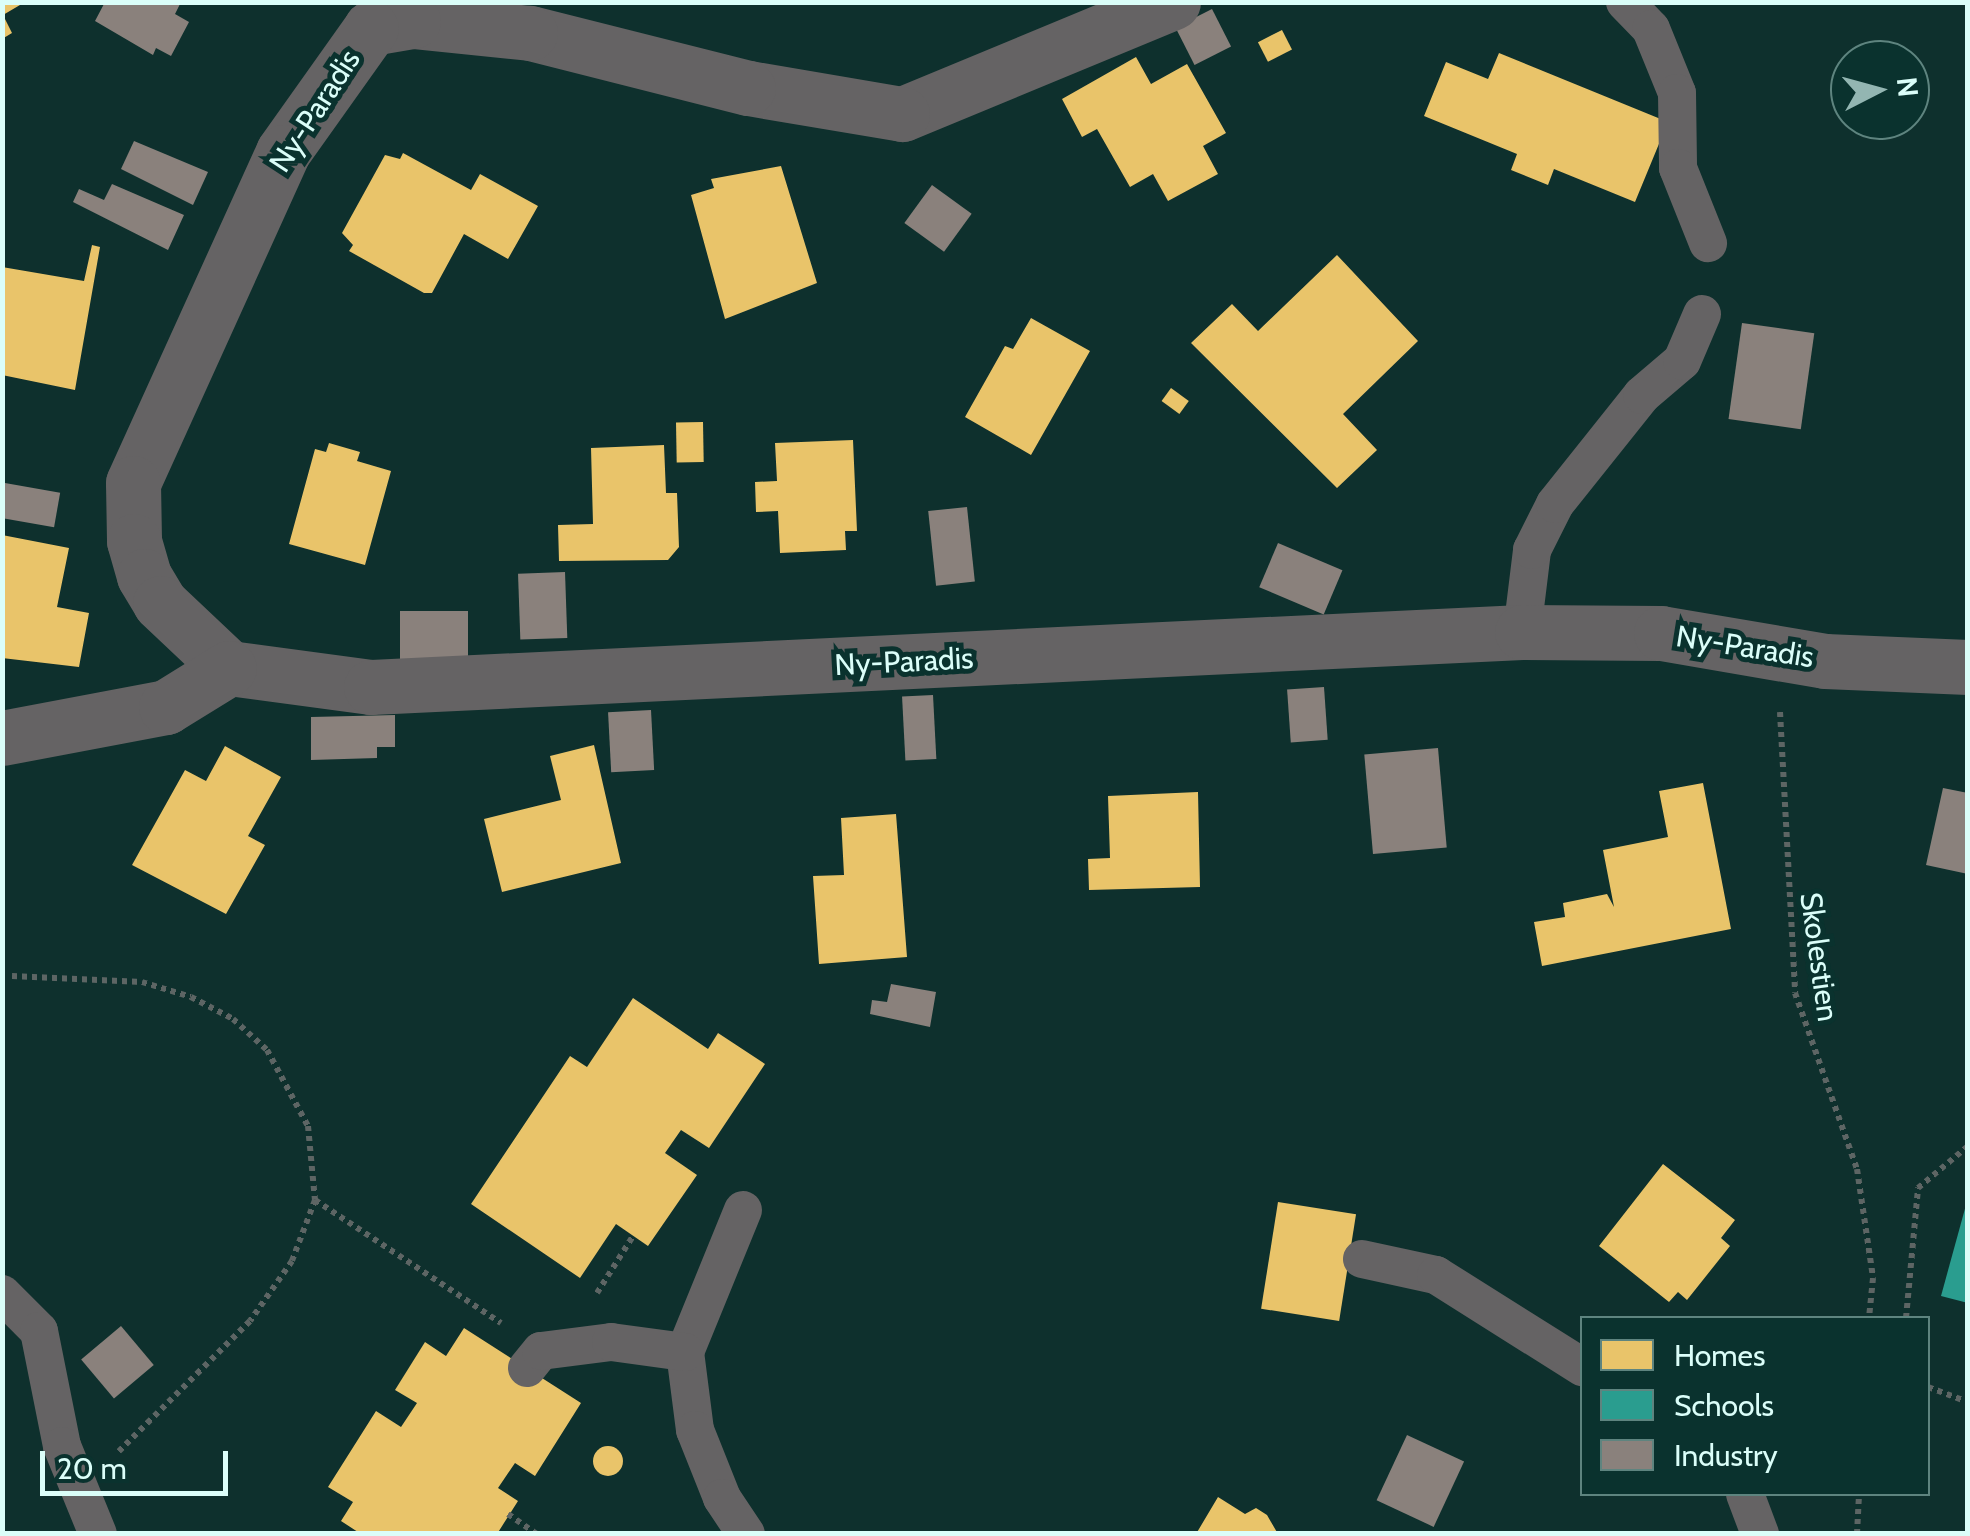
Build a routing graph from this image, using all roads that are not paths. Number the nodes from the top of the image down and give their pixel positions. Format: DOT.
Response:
graph roads {
  1 [pos="1174,2"];
  2 [pos="1625,2"];
  3 [pos="1708,244"];
  4 [pos="1702,314"];
  5 [pos="1522,632"];
  6 [pos="1968,667"];
  7 [pos="228,668"];
  8 [pos="2,738"];
  9 [pos="744,1210"];
  10 [pos="1362,1259"];
  11 [pos="2,1294"];
  12 [pos="684,1352"];
  13 [pos="1580,1366"];
  14 [pos="527,1368"];
  15 [pos="1747,1496"];
  16 [pos="98,1534"];
  17 [pos="746,1534"];
  18 [pos="1760,1534"];
  1 -- 7 [label="street, Ny-Paradis"];
  2 -- 3 [label="lane"];
  4 -- 5 [label="lane"];
  5 -- 6 [label="street, Ny-Paradis"];
  5 -- 7 [label="street, Ny-Paradis"];
  7 -- 8 [label="street"];
  9 -- 12 [label="lane"];
  10 -- 13 [label="lane"];
  11 -- 16 [label="lane"];
  12 -- 14 [label="lane"];
  12 -- 17 [label="lane"];
  15 -- 18 [label="lane"];
}
